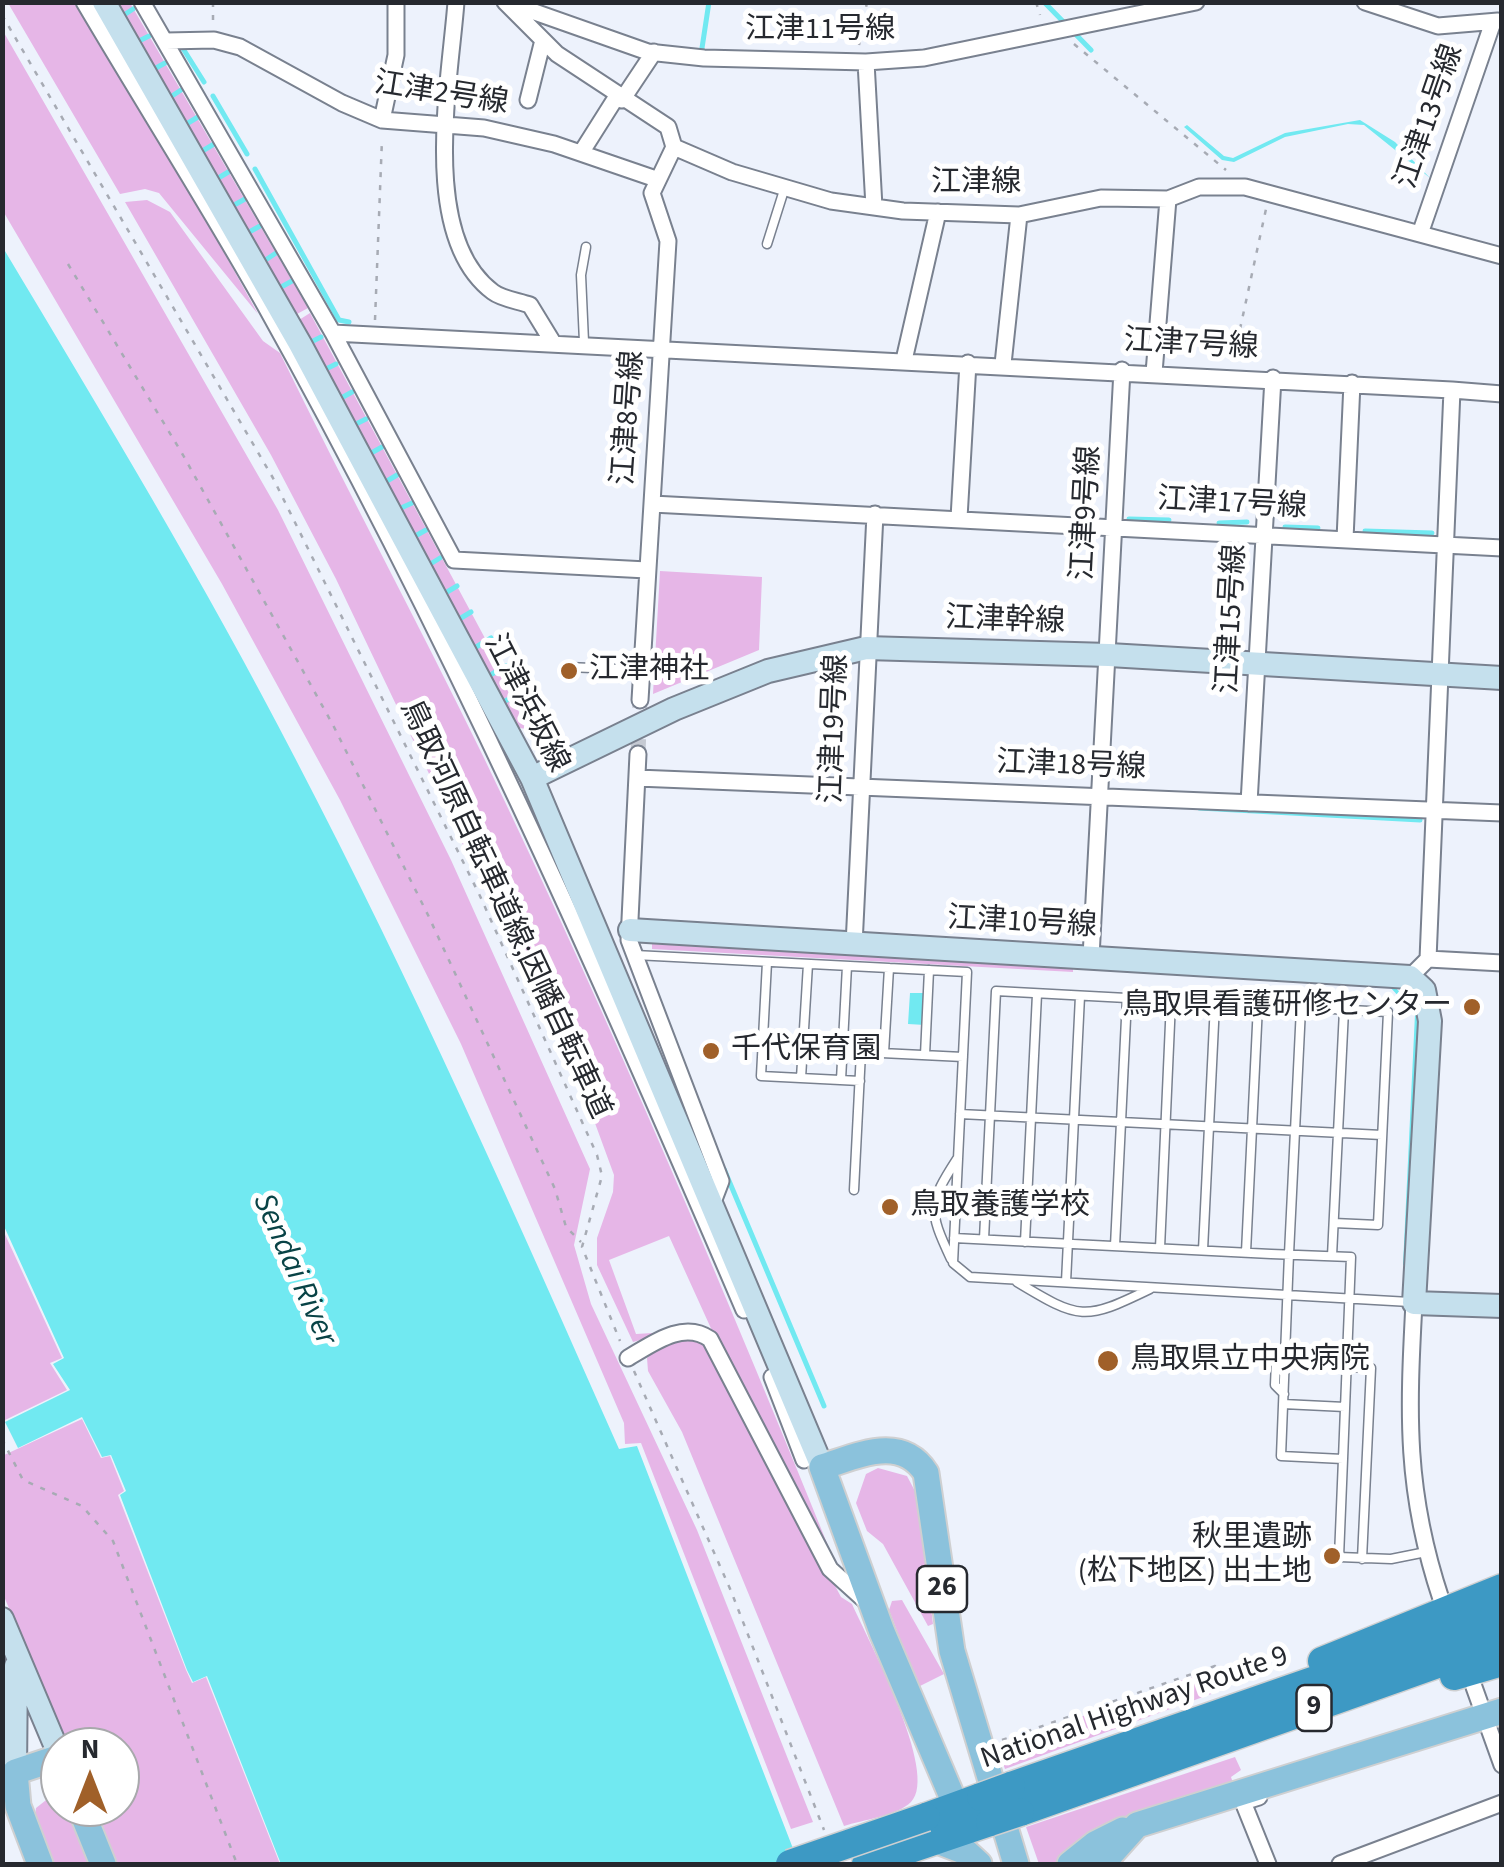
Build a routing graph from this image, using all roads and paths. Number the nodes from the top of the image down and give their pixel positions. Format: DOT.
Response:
graph roads {
  1 [pos="84,2"];
  2 [pos="104,2"];
  3 [pos="142,2"];
  4 [pos="212,2"];
  5 [pos="396,2"];
  6 [pos="456,2"];
  7 [pos="507,2"];
  8 [pos="867,2"];
  9 [pos="1196,2"];
  10 [pos="1366,2"];
  11 [pos="2,15"];
  12 [pos="1497,21"];
  13 [pos="1058,30"];
  14 [pos="214,40"];
  15 [pos="542,40"];
  16 [pos="166,41"];
  17 [pos="654,52"];
  18 [pos="861,62"];
  19 [pos="619,98"];
  20 [pos="528,100"];
  21 [pos="382,120"];
  22 [pos="446,125"];
  23 [pos="674,148"];
  24 [pos="581,152"];
  25 [pos="656,179"];
  26 [pos="784,186"];
  27 [pos="1237,187"];
  28 [pos="1269,193"];
  29 [pos="1168,199"];
  30 [pos="874,207"];
  31 [pos="938,212"];
  32 [pos="1019,215"];
  33 [pos="1421,231"];
  34 [pos="766,244"];
  35 [pos="586,247"];
  36 [pos="1502,256"];
  37 [pos="68,264"];
  38 [pos="1240,329"];
  39 [pos="374,332"];
  40 [pos="333,333"];
  41 [pos="552,341"];
  42 [pos="584,342"];
  43 [pos="663,347"];
  44 [pos="904,360"];
  45 [pos="968,363"];
  46 [pos="1004,364"];
  47 [pos="1122,370"];
  48 [pos="1154,372"];
  49 [pos="1273,378"];
  50 [pos="1352,384"];
  51 [pos="1452,390"];
  52 [pos="1501,392"];
  53 [pos="652,504"];
  54 [pos="875,514"];
  55 [pos="960,518"];
  56 [pos="1114,526"];
  57 [pos="1265,534"];
  58 [pos="1346,539"];
  59 [pos="1448,547"];
  60 [pos="1502,548"];
  61 [pos="647,570"];
  62 [pos="866,648"];
  63 [pos="1110,654"];
  64 [pos="1258,664"];
  65 [pos="567,667"];
  66 [pos="642,670"];
  67 [pos="1442,675"];
  68 [pos="1502,678"];
  69 [pos="640,700"];
  70 [pos="638,754"];
  71 [pos="532,778"];
  72 [pos="637,778"];
  73 [pos="861,786"];
  74 [pos="1099,794"];
  75 [pos="1249,803"];
  76 [pos="1434,810"];
  77 [pos="1502,814"];
  78 [pos="630,930"];
  79 [pos="634,955"];
  80 [pos="851,956"];
  81 [pos="1091,957"];
  82 [pos="1428,959"];
  83 [pos="767,962"];
  84 [pos="1502,962"];
  85 [pos="808,964"];
  86 [pos="888,968"];
  87 [pos="929,970"];
  88 [pos="1410,977"];
  89 [pos="1036,994"];
  90 [pos="1080,996"];
  91 [pos="1127,998"];
  92 [pos="1172,1001"];
  93 [pos="1215,1003"];
  94 [pos="1258,1005"];
  95 [pos="1301,1008"];
  96 [pos="1344,1010"];
  97 [pos="884,1053"];
  98 [pos="925,1055"];
  99 [pos="963,1057"];
  100 [pos="802,1078"];
  101 [pos="841,1080"];
  102 [pos="860,1081"];
  103 [pos="960,1114"];
  104 [pos="990,1116"];
  105 [pos="1031,1118"];
  106 [pos="1074,1120"];
  107 [pos="1121,1122"];
  108 [pos="1166,1124"];
  109 [pos="1209,1126"];
  110 [pos="1252,1128"];
  111 [pos="1295,1131"];
  112 [pos="1338,1132"];
  113 [pos="1382,1135"];
  114 [pos="958,1156"];
  115 [pos="854,1190"];
  116 [pos="714,1202"];
  117 [pos="1334,1223"];
  118 [pos="954,1238"];
  119 [pos="984,1240"];
  120 [pos="1025,1242"];
  121 [pos="583,1243"];
  122 [pos="1068,1244"];
  123 [pos="1116,1246"];
  124 [pos="1160,1248"];
  125 [pos="1203,1250"];
  126 [pos="1246,1252"];
  127 [pos="1289,1254"];
  128 [pos="1332,1256"];
  129 [pos="953,1262"];
  130 [pos="1014,1279"];
  131 [pos="1066,1282"];
  132 [pos="1154,1286"];
  133 [pos="1287,1295"];
  134 [pos="1350,1298"];
  135 [pos="1414,1303"];
  136 [pos="1502,1306"];
  137 [pos="628,1358"];
  138 [pos="1347,1367"];
  139 [pos="1284,1399"];
  140 [pos="1345,1406"];
  141 [pos="2,1440"];
  142 [pos="1343,1459"];
  143 [pos="813,1464"];
  144 [pos="1426,1552"];
  145 [pos="1362,1558"];
  146 [pos="1502,1588"];
  147 [pos="1441,1599"];
  148 [pos="874,1608"];
  149 [pos="1502,1615"];
  150 [pos="2,1619"];
  151 [pos="1502,1641"];
  152 [pos="16,1652"];
  153 [pos="1502,1662"];
  154 [pos="1224,1687"];
  155 [pos="1474,1688"];
  156 [pos="1491,1718"];
  157 [pos="47,1727"];
  158 [pos="1137,1742"];
  159 [pos="981,1746"];
  160 [pos="40,1763"];
  161 [pos="1502,1764"];
  162 [pos="16,1772"];
  163 [pos="1127,1774"];
  164 [pos="1502,1803"];
  165 [pos="993,1806"];
  166 [pos="1137,1825"];
  167 [pos="88,1827"];
  168 [pos="930,1828"];
  169 [pos="830,1846"];
  170 [pos="40,1864"];
  171 [pos="103,1864"];
  172 [pos="237,1864"];
  173 [pos="790,1864"];
  174 [pos="866,1864"];
  175 [pos="979,1864"];
  176 [pos="1016,1864"];
  177 [pos="1028,1864"];
  178 [pos="1070,1864"];
  179 [pos="1102,1864"];
  180 [pos="1268,1864"];
  181 [pos="1340,1864"];
  1 -- 143 [label="street"];
  2 -- 71 [label="street, 江津浜坂線"];
  3 -- 16 [label="street"];
  4 -- 14 [label="path"];
  5 -- 21 [label="street"];
  6 -- 22 [label="street"];
  7 -- 15 [label="street, 江津線"];
  7 -- 17 [label="street, 江津11号線"];
  8 -- 18 [label="path"];
  9 -- 13 [label="street, 江津11号線"];
  10 -- 12 [label="street"];
  11 -- 121 [label="path, 鳥取河原自転車道線;因幡自転車道"];
  12 -- 33 [label="street, 江津13号線"];
  13 -- 18 [label="street, 江津11号線"];
  13 -- 27 [label="path"];
  14 -- 16 [label="street, 江津2号線"];
  14 -- 21 [label="street, 江津2号線"];
  15 -- 19 [label="street, 江津線"];
  15 -- 20 [label="street"];
  16 -- 40 [label="street"];
  17 -- 18 [label="street, 江津11号線"];
  17 -- 19 [label="street"];
  18 -- 30 [label="street"];
  19 -- 23 [label="street, 江津線"];
  19 -- 24 [label="street"];
  21 -- 22 [label="street, 江津2号線"];
  21 -- 39 [label="path"];
  22 -- 24 [label="street, 江津2号線"];
  22 -- 41 [label="street"];
  23 -- 25 [label="street"];
  23 -- 26 [label="street, 江津線"];
  24 -- 25 [label="street, 江津2号線"];
  25 -- 43 [label="street, 江津8号線"];
  26 -- 30 [label="street, 江津線"];
  26 -- 34 [label="lane"];
  27 -- 28 [label="street, 江津線"];
  27 -- 29 [label="street, 江津線"];
  28 -- 33 [label="street, 江津線"];
  28 -- 38 [label="path"];
  29 -- 32 [label="street, 江津線"];
  29 -- 48 [label="street"];
  30 -- 31 [label="street, 江津線"];
  31 -- 32 [label="street, 江津線"];
  31 -- 44 [label="street"];
  32 -- 46 [label="street"];
  33 -- 36 [label="street, 江津線"];
  35 -- 42 [label="lane"];
  37 -- 121 [label="path"];
  39 -- 40 [label="street, 江津7号線"];
  39 -- 41 [label="street, 江津7号線"];
  40 -- 61 [label="street"];
  41 -- 42 [label="street, 江津7号線"];
  42 -- 43 [label="street, 江津7号線"];
  43 -- 44 [label="street, 江津7号線"];
  43 -- 53 [label="street, 江津8号線"];
  44 -- 45 [label="street, 江津7号線"];
  45 -- 46 [label="street, 江津7号線"];
  45 -- 55 [label="street"];
  46 -- 47 [label="street, 江津7号線"];
  47 -- 48 [label="street, 江津7号線"];
  47 -- 56 [label="street, 江津9号線"];
  48 -- 49 [label="street, 江津7号線"];
  49 -- 50 [label="street, 江津7号線"];
  49 -- 57 [label="street, 江津15号線"];
  50 -- 51 [label="street, 江津7号線"];
  50 -- 58 [label="street"];
  51 -- 52 [label="street, 江津7号線"];
  51 -- 59 [label="street"];
  53 -- 54 [label="street"];
  53 -- 61 [label="street, 江津8号線"];
  54 -- 55 [label="street, 江津17号線"];
  54 -- 62 [label="street, 江津19号線"];
  55 -- 56 [label="street, 江津17号線"];
  56 -- 57 [label="street, 江津17号線"];
  56 -- 63 [label="street, 江津9号線"];
  57 -- 58 [label="street, 江津17号線"];
  57 -- 64 [label="street, 江津15号線"];
  58 -- 59 [label="street, 江津17号線"];
  59 -- 60 [label="street, 江津17号線"];
  59 -- 67 [label="street"];
  61 -- 66 [label="street, 江津8号線"];
  62 -- 63 [label="street, 江津幹線"];
  62 -- 71 [label="street, 江津幹線"];
  62 -- 73 [label="street, 江津19号線"];
  63 -- 64 [label="street, 江津幹線"];
  63 -- 74 [label="street, 江津9号線"];
  64 -- 67 [label="street, 江津幹線"];
  64 -- 75 [label="street, 江津15号線"];
  65 -- 66 [label="lane"];
  66 -- 69 [label="street, 江津8号線"];
  67 -- 68 [label="street, 江津幹線"];
  67 -- 76 [label="street"];
  70 -- 72 [label="street"];
  71 -- 116 [label="street, 江津浜坂線"];
  72 -- 73 [label="street, 江津18号線"];
  72 -- 78 [label="street"];
  73 -- 74 [label="street, 江津18号線"];
  73 -- 80 [label="street, 江津19号線"];
  74 -- 75 [label="street, 江津18号線"];
  74 -- 81 [label="street, 江津9号線"];
  75 -- 76 [label="street, 江津18号線"];
  76 -- 77 [label="street, 江津18号線"];
  76 -- 82 [label="street"];
  78 -- 79 [label="street"];
  78 -- 80 [label="street, 江津10号線"];
  79 -- 83 [label="lane"];
  79 -- 116 [label="street"];
  80 -- 81 [label="street, 江津10号線"];
  80 -- 85 [label="lane"];
  80 -- 86 [label="lane"];
  80 -- 101 [label="lane"];
  81 -- 88 [label="street, 江津10号線"];
  82 -- 84 [label="street"];
  82 -- 88 [label="street"];
  83 -- 85 [label="lane"];
  83 -- 100 [label="lane"];
  85 -- 100 [label="lane"];
  86 -- 87 [label="lane"];
  86 -- 97 [label="lane"];
  87 -- 98 [label="lane"];
  87 -- 99 [label="lane"];
  88 -- 135 [label="street"];
  89 -- 90 [label="lane"];
  89 -- 104 [label="lane"];
  89 -- 105 [label="lane"];
  90 -- 91 [label="lane"];
  90 -- 106 [label="lane"];
  91 -- 92 [label="lane"];
  91 -- 107 [label="lane"];
  92 -- 93 [label="lane"];
  92 -- 108 [label="lane"];
  93 -- 94 [label="lane"];
  93 -- 109 [label="lane"];
  94 -- 95 [label="lane"];
  94 -- 110 [label="lane"];
  95 -- 96 [label="lane"];
  95 -- 111 [label="lane"];
  96 -- 112 [label="lane"];
  96 -- 113 [label="lane"];
  97 -- 98 [label="lane"];
  97 -- 102 [label="lane"];
  98 -- 99 [label="lane"];
  99 -- 103 [label="lane"];
  100 -- 101 [label="lane"];
  101 -- 102 [label="lane"];
  102 -- 115 [label="lane"];
  103 -- 104 [label="lane"];
  103 -- 114 [label="lane"];
  104 -- 105 [label="lane"];
  104 -- 119 [label="lane"];
  105 -- 106 [label="lane"];
  105 -- 120 [label="lane"];
  106 -- 107 [label="lane"];
  106 -- 122 [label="lane"];
  107 -- 108 [label="lane"];
  107 -- 123 [label="lane"];
  108 -- 109 [label="lane"];
  108 -- 124 [label="lane"];
  109 -- 110 [label="lane"];
  109 -- 125 [label="lane"];
  110 -- 111 [label="lane"];
  110 -- 126 [label="lane"];
  111 -- 112 [label="lane"];
  111 -- 127 [label="lane"];
  112 -- 113 [label="lane"];
  112 -- 117 [label="lane"];
  113 -- 117 [label="lane"];
  114 -- 118 [label="lane"];
  114 -- 129 [label="lane"];
  116 -- 143 [label="street, 江津浜坂線"];
  117 -- 128 [label="lane"];
  118 -- 119 [label="lane"];
  118 -- 129 [label="lane"];
  119 -- 120 [label="lane"];
  120 -- 122 [label="lane"];
  121 -- 137 [label="path"];
  122 -- 123 [label="lane"];
  122 -- 131 [label="lane"];
  123 -- 124 [label="lane"];
  124 -- 125 [label="lane"];
  125 -- 126 [label="lane"];
  126 -- 127 [label="lane"];
  127 -- 128 [label="lane"];
  127 -- 133 [label="lane"];
  128 -- 134 [label="lane"];
  129 -- 130 [label="lane"];
  130 -- 131 [label="lane"];
  130 -- 132 [label="lane"];
  131 -- 132 [label="lane"];
  132 -- 133 [label="lane"];
  133 -- 134 [label="lane"];
  133 -- 139 [label="lane"];
  134 -- 135 [label="lane"];
  134 -- 138 [label="lane"];
  135 -- 136 [label="street"];
  135 -- 144 [label="street"];
  137 -- 148 [label="street"];
  137 -- 169 [label="path"];
  138 -- 140 [label="lane"];
  138 -- 145 [label="lane"];
  139 -- 140 [label="lane"];
  139 -- 142 [label="lane"];
  140 -- 142 [label="lane"];
  141 -- 172 [label="path"];
  142 -- 145 [label="lane"];
  143 -- 148 [label="main road, 26"];
  143 -- 159 [label="main road, 26"];
  144 -- 145 [label="lane"];
  144 -- 147 [label="street"];
  146 -- 158 [label="highway, 9"];
  148 -- 165 [label="main road, 26"];
  149 -- 158 [label="highway, National Highway Route 9 / 9"];
  150 -- 152 [label="street"];
  151 -- 163 [label="highway, National Highway Route 9 / 9"];
  152 -- 157 [label="street"];
  152 -- 162 [label="street"];
  153 -- 163 [label="highway, 9"];
  154 -- 159 [label="path"];
  155 -- 156 [label="street"];
  156 -- 161 [label="street"];
  156 -- 166 [label="main road"];
  156 -- 180 [label="street"];
  158 -- 165 [label="highway, National Highway Route 9 / 9"];
  159 -- 165 [label="main road, 26"];
  160 -- 162 [label="main road"];
  162 -- 170 [label="main road"];
  163 -- 165 [label="highway, National Highway Route 9 / 9"];
  164 -- 181 [label="street"];
  165 -- 168 [label="highway, National Highway Route 9 / 9"];
  165 -- 176 [label="main road, 26"];
  165 -- 177 [label="main road, 26"];
  166 -- 178 [label="main road"];
  166 -- 179 [label="main road"];
  167 -- 171 [label="main road"];
  168 -- 173 [label="highway, National Highway Route 9 / 9, bridge"];
  168 -- 174 [label="highway, National Highway Route 9 / 9"];
  168 -- 175 [label="main road"];
}
